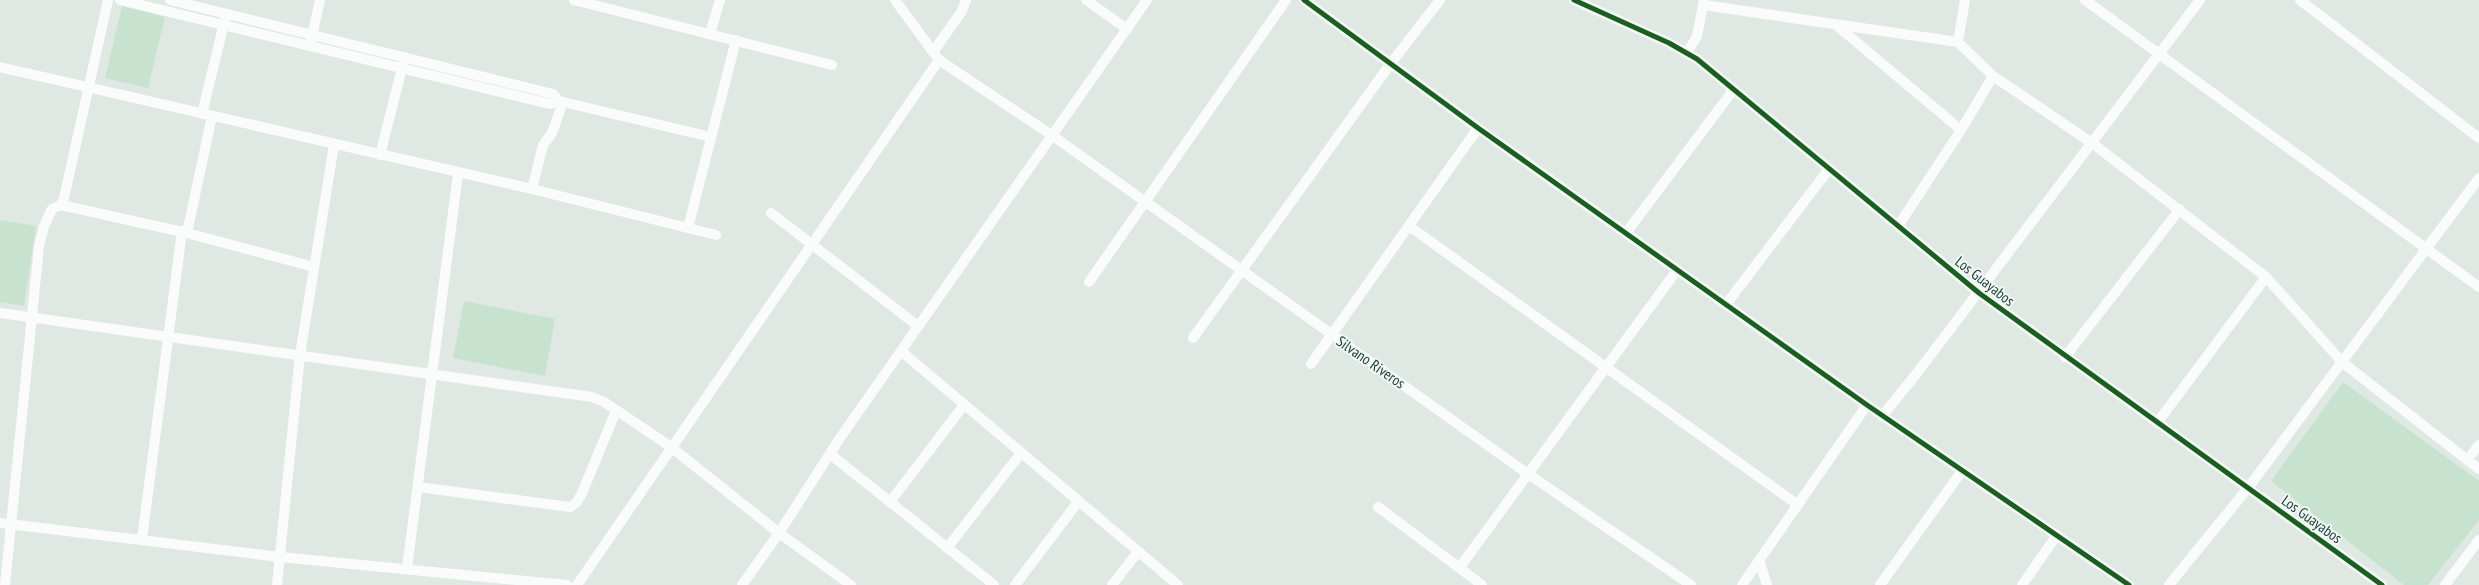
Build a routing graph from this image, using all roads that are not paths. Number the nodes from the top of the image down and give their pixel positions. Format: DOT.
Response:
graph roads {
  1 [pos="108,0"];
  2 [pos="120,0"];
  3 [pos="170,0"];
  4 [pos="320,0"];
  5 [pos="574,0"];
  6 [pos="720,0"];
  7 [pos="895,0"];
  8 [pos="966,0"];
  9 [pos="1086,0"];
  10 [pos="1147,0"];
  11 [pos="1286,0"];
  12 [pos="1304,0"];
  13 [pos="1440,0"];
  14 [pos="1574,0"];
  15 [pos="1601,0"];
  16 [pos="1965,0"];
  17 [pos="2086,0"];
  18 [pos="2200,0"];
  19 [pos="2300,0"];
  20 [pos="1703,3"];
  21 [pos="1599,12"];
  22 [pos="226,14"];
  23 [pos="1835,23"];
  24 [pos="224,24"];
  25 [pos="1127,29"];
  26 [pos="710,34"];
  27 [pos="311,40"];
  28 [pos="736,40"];
  29 [pos="1958,42"];
  30 [pos="1687,52"];
  31 [pos="2160,53"];
  32 [pos="936,56"];
  33 [pos="404,58"];
  34 [pos="1391,63"];
  35 [pos="832,65"];
  36 [pos="0,67"];
  37 [pos="401,69"];
  38 [pos="1993,76"];
  39 [pos="90,88"];
  40 [pos="1734,89"];
  41 [pos="561,102"];
  42 [pos="207,115"];
  43 [pos="1478,128"];
  44 [pos="1961,130"];
  45 [pos="1053,136"];
  46 [pos="711,137"];
  47 [pos="2479,138"];
  48 [pos="2092,142"];
  49 [pos="334,145"];
  50 [pos="380,155"];
  51 [pos="1829,168"];
  52 [pos="458,174"];
  53 [pos="2479,178"];
  54 [pos="532,189"];
  55 [pos="1145,203"];
  56 [pos="61,205"];
  57 [pos="2180,209"];
  58 [pos="771,213"];
  59 [pos="1409,226"];
  60 [pos="1898,226"];
  61 [pos="688,228"];
  62 [pos="184,232"];
  63 [pos="1626,233"];
  64 [pos="716,235"];
  65 [pos="811,244"];
  66 [pos="2427,248"];
  67 [pos="314,267"];
  68 [pos="1677,270"];
  69 [pos="1242,271"];
  70 [pos="2266,277"];
  71 [pos="1089,282"];
  72 [pos="2479,286"];
  73 [pos="1979,293"];
  74 [pos="1727,304"];
  75 [pos="0,313"];
  76 [pos="33,318"];
  77 [pos="918,326"];
  78 [pos="1333,335"];
  79 [pos="168,336"];
  80 [pos="1193,338"];
  81 [pos="901,351"];
  82 [pos="300,355"];
  83 [pos="2065,357"];
  84 [pos="2342,362"];
  85 [pos="1312,364"];
  86 [pos="1605,366"];
  87 [pos="431,375"];
  88 [pos="964,404"];
  89 [pos="1867,405"];
  90 [pos="616,410"];
  91 [pos="1882,416"];
  92 [pos="2157,423"];
  93 [pos="2479,445"];
  94 [pos="671,447"];
  95 [pos="1021,453"];
  96 [pos="830,454"];
  97 [pos="2467,460"];
  98 [pos="2479,469"];
  99 [pos="1962,471"];
  100 [pos="1528,474"];
  101 [pos="418,487"];
  102 [pos="2248,488"];
  103 [pos="890,502"];
  104 [pos="1078,502"];
  105 [pos="1798,505"];
  106 [pos="1378,507"];
  107 [pos="5,524"];
  108 [pos="779,533"];
  109 [pos="2057,535"];
  110 [pos="142,539"];
  111 [pos="2477,546"];
  112 [pos="947,548"];
  113 [pos="1138,552"];
  114 [pos="280,556"];
  115 [pos="1760,560"];
  116 [pos="1460,567"];
  117 [pos="407,568"];
  118 [pos="5,585"];
  119 [pos="277,585"];
  120 [pos="568,585"];
  121 [pos="576,585"];
  122 [pos="742,585"];
  123 [pos="851,585"];
  124 [pos="994,585"];
  125 [pos="1015,585"];
  126 [pos="1112,585"];
  127 [pos="1178,585"];
  128 [pos="1482,585"];
  129 [pos="1691,585"];
  130 [pos="1742,585"];
  131 [pos="1767,585"];
  132 [pos="1880,585"];
  133 [pos="2022,585"];
  134 [pos="2129,585"];
  135 [pos="2168,585"];
  136 [pos="2382,585"];
  137 [pos="2445,585"];
  1 -- 39 [label="street"];
  2 -- 24 [label="street"];
  3 -- 22 [label="street"];
  4 -- 27 [label="street"];
  5 -- 26 [label="street"];
  6 -- 26 [label="street"];
  7 -- 32 [label="street"];
  8 -- 32 [label="street"];
  9 -- 25 [label="street"];
  10 -- 25 [label="street"];
  11 -- 55 [label="street"];
  12 -- 34 [label="street"];
  13 -- 34 [label="street"];
  14 -- 21 [label="street, Los Guayabos"];
  15 -- 21 [label="street"];
  16 -- 29 [label="street"];
  17 -- 31 [label="street"];
  18 -- 31 [label="street"];
  19 -- 47 [label="street"];
  20 -- 23 [label="street"];
  20 -- 30 [label="street"];
  21 -- 30 [label="street, Los Guayabos"];
  22 -- 24 [label="street"];
  22 -- 27 [label="street"];
  23 -- 29 [label="street"];
  23 -- 44 [label="street"];
  24 -- 27 [label="street"];
  24 -- 42 [label="street"];
  25 -- 45 [label="street"];
  26 -- 28 [label="street"];
  27 -- 33 [label="street"];
  27 -- 37 [label="street"];
  28 -- 35 [label="street"];
  28 -- 46 [label="street"];
  29 -- 38 [label="street"];
  30 -- 40 [label="street, Los Guayabos"];
  31 -- 48 [label="street"];
  31 -- 66 [label="street"];
  32 -- 45 [label="street, Silvano Riveros"];
  32 -- 65 [label="street"];
  33 -- 37 [label="street"];
  33 -- 41 [label="street"];
  34 -- 43 [label="street"];
  34 -- 69 [label="street"];
  36 -- 39 [label="street"];
  37 -- 41 [label="street"];
  37 -- 50 [label="street"];
  38 -- 44 [label="street"];
  38 -- 48 [label="street"];
  39 -- 42 [label="street"];
  39 -- 56 [label="street"];
  40 -- 51 [label="street, Los Guayabos"];
  40 -- 63 [label="street"];
  41 -- 46 [label="street"];
  41 -- 54 [label="street"];
  42 -- 49 [label="street"];
  42 -- 62 [label="street"];
  43 -- 59 [label="street"];
  43 -- 63 [label="street"];
  44 -- 60 [label="street"];
  45 -- 55 [label="street, Silvano Riveros"];
  45 -- 77 [label="street"];
  46 -- 61 [label="street"];
  48 -- 57 [label="street"];
  48 -- 73 [label="street"];
  49 -- 50 [label="street"];
  49 -- 67 [label="street"];
  50 -- 52 [label="street"];
  51 -- 60 [label="street, Los Guayabos"];
  51 -- 74 [label="street"];
  52 -- 54 [label="street"];
  52 -- 87 [label="street"];
  53 -- 66 [label="street"];
  54 -- 61 [label="street"];
  55 -- 69 [label="street, Silvano Riveros"];
  55 -- 71 [label="street"];
  56 -- 62 [label="street"];
  56 -- 76 [label="street"];
  57 -- 70 [label="street"];
  57 -- 83 [label="street"];
  58 -- 65 [label="street"];
  59 -- 78 [label="street"];
  59 -- 86 [label="street"];
  60 -- 73 [label="street, Los Guayabos"];
  61 -- 64 [label="street"];
  62 -- 67 [label="street"];
  62 -- 79 [label="street"];
  63 -- 68 [label="street"];
  65 -- 77 [label="street"];
  65 -- 94 [label="street"];
  66 -- 72 [label="street"];
  66 -- 84 [label="street"];
  67 -- 82 [label="street"];
  68 -- 74 [label="street"];
  68 -- 86 [label="street"];
  69 -- 78 [label="street, Silvano Riveros"];
  69 -- 80 [label="street"];
  70 -- 84 [label="street"];
  70 -- 92 [label="street"];
  73 -- 83 [label="street, Los Guayabos"];
  73 -- 91 [label="street"];
  74 -- 89 [label="street"];
  75 -- 76 [label="street"];
  76 -- 79 [label="street"];
  76 -- 107 [label="street"];
  77 -- 81 [label="street"];
  78 -- 85 [label="street"];
  78 -- 100 [label="street, Silvano Riveros"];
  79 -- 82 [label="street"];
  79 -- 110 [label="street"];
  81 -- 88 [label="street"];
  81 -- 96 [label="street"];
  82 -- 87 [label="street"];
  82 -- 114 [label="street"];
  83 -- 92 [label="street, Los Guayabos"];
  84 -- 97 [label="street"];
  84 -- 102 [label="street"];
  86 -- 100 [label="street"];
  86 -- 105 [label="street"];
  87 -- 90 [label="street"];
  87 -- 101 [label="street"];
  88 -- 95 [label="street"];
  88 -- 103 [label="street"];
  89 -- 91 [label="street"];
  89 -- 105 [label="street"];
  90 -- 94 [label="street"];
  90 -- 101 [label="street"];
  91 -- 99 [label="street"];
  92 -- 102 [label="street, Los Guayabos"];
  93 -- 97 [label="street"];
  94 -- 108 [label="street"];
  94 -- 121 [label="street"];
  95 -- 104 [label="street"];
  95 -- 112 [label="street"];
  96 -- 103 [label="street"];
  96 -- 108 [label="street"];
  97 -- 98 [label="street"];
  99 -- 109 [label="street"];
  99 -- 132 [label="street"];
  100 -- 116 [label="street"];
  100 -- 129 [label="street, Silvano Riveros"];
  101 -- 117 [label="street"];
  102 -- 135 [label="street"];
  102 -- 136 [label="street, Los Guayabos"];
  103 -- 112 [label="street"];
  104 -- 113 [label="street"];
  104 -- 125 [label="street"];
  105 -- 115 [label="street"];
  106 -- 116 [label="street"];
  107 -- 110 [label="street"];
  107 -- 118 [label="street"];
  108 -- 122 [label="street"];
  108 -- 123 [label="street"];
  109 -- 133 [label="street"];
  109 -- 134 [label="street"];
  110 -- 114 [label="street"];
  111 -- 137 [label="street"];
  112 -- 124 [label="street"];
  113 -- 126 [label="street"];
  113 -- 127 [label="street"];
  114 -- 117 [label="street"];
  114 -- 119 [label="street"];
  115 -- 130 [label="street"];
  115 -- 131 [label="street"];
  116 -- 128 [label="street"];
  117 -- 120 [label="street"];
}
